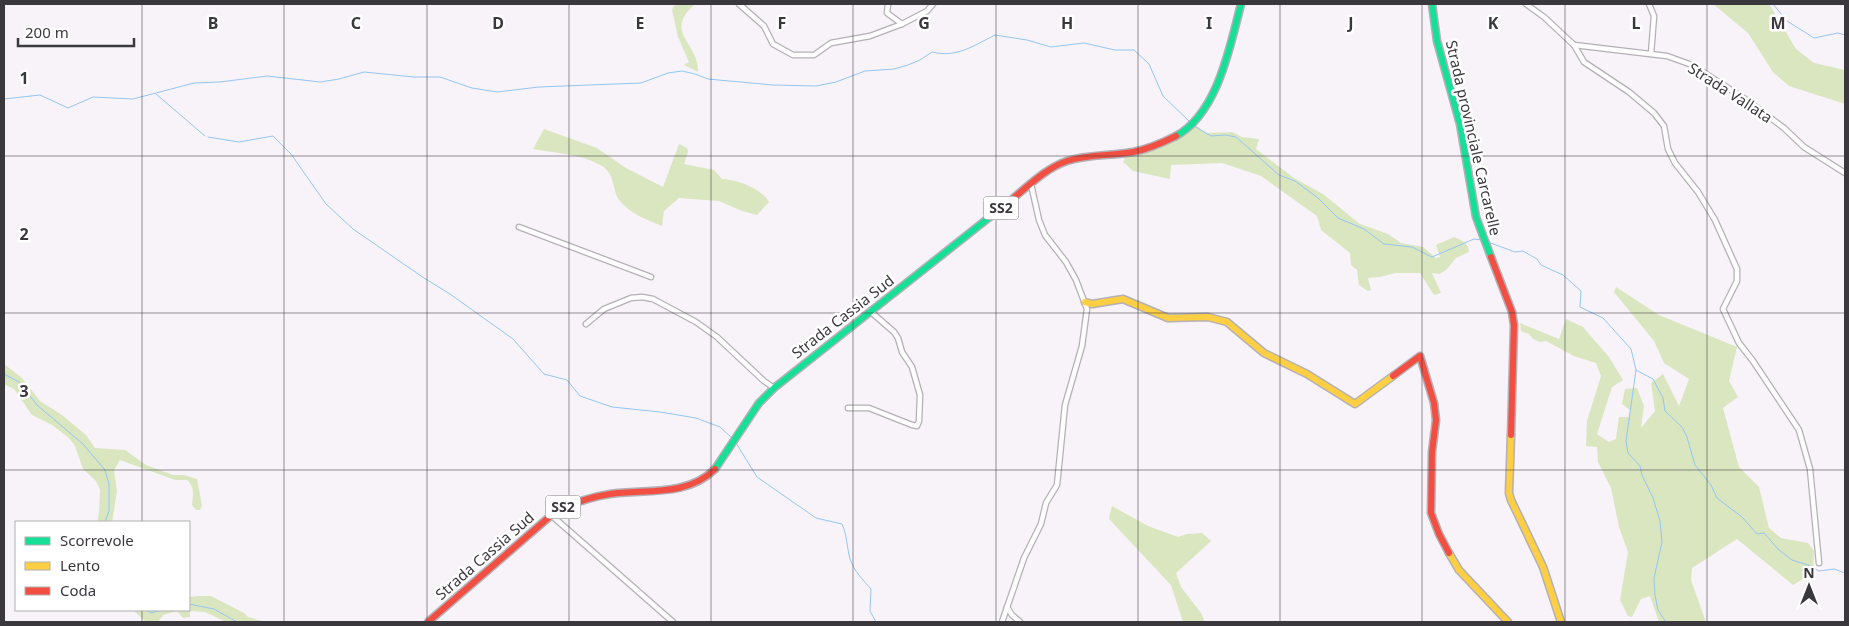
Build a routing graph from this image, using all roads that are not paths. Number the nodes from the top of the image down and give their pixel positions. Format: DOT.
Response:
graph roads {
  1 [pos="739,4"];
  2 [pos="888,4"];
  3 [pos="933,4"];
  4 [pos="1241,4"];
  5 [pos="1432,4"];
  6 [pos="1526,4"];
  7 [pos="1649,4"];
  8 [pos="902,24"];
  9 [pos="1574,45"];
  10 [pos="1652,54"];
  11 [pos="1845,173"];
  12 [pos="1031,184"];
  13 [pos="519,227"];
  14 [pos="651,277"];
  15 [pos="1085,302"];
  16 [pos="870,311"];
  17 [pos="586,324"];
  18 [pos="774,388"];
  19 [pos="848,408"];
  20 [pos="551,515"];
  21 [pos="1819,563"];
  22 [pos="1007,607"];
  23 [pos="428,622"];
  24 [pos="673,622"];
  25 [pos="1002,622"];
  26 [pos="1020,622"];
  27 [pos="1508,622"];
  28 [pos="1561,622"];
  1 -- 8 [label="street"];
  2 -- 8 [label="street"];
  3 -- 8 [label="street"];
  4 -- 12 [label="main road, Strada Cassia Sud / SS2"];
  5 -- 28 [label="main road, Strada provinciale Carcarelle"];
  6 -- 9 [label="street"];
  7 -- 10 [label="street"];
  9 -- 10 [label="street, Strada Vallata"];
  9 -- 21 [label="street"];
  10 -- 11 [label="street, Strada Vallata"];
  12 -- 15 [label="street"];
  12 -- 16 [label="main road, Strada Cassia Sud / SS2"];
  13 -- 14 [label="street"];
  15 -- 22 [label="street"];
  15 -- 27 [label="main road"];
  16 -- 18 [label="main road, Strada Cassia Sud / SS2"];
  16 -- 19 [label="street"];
  17 -- 18 [label="street"];
  18 -- 20 [label="main road, Strada Cassia Sud / SS2"];
  20 -- 23 [label="main road, Strada Cassia Sud / SS2"];
  20 -- 24 [label="street"];
  22 -- 25 [label="street"];
  22 -- 26 [label="street"];
}
